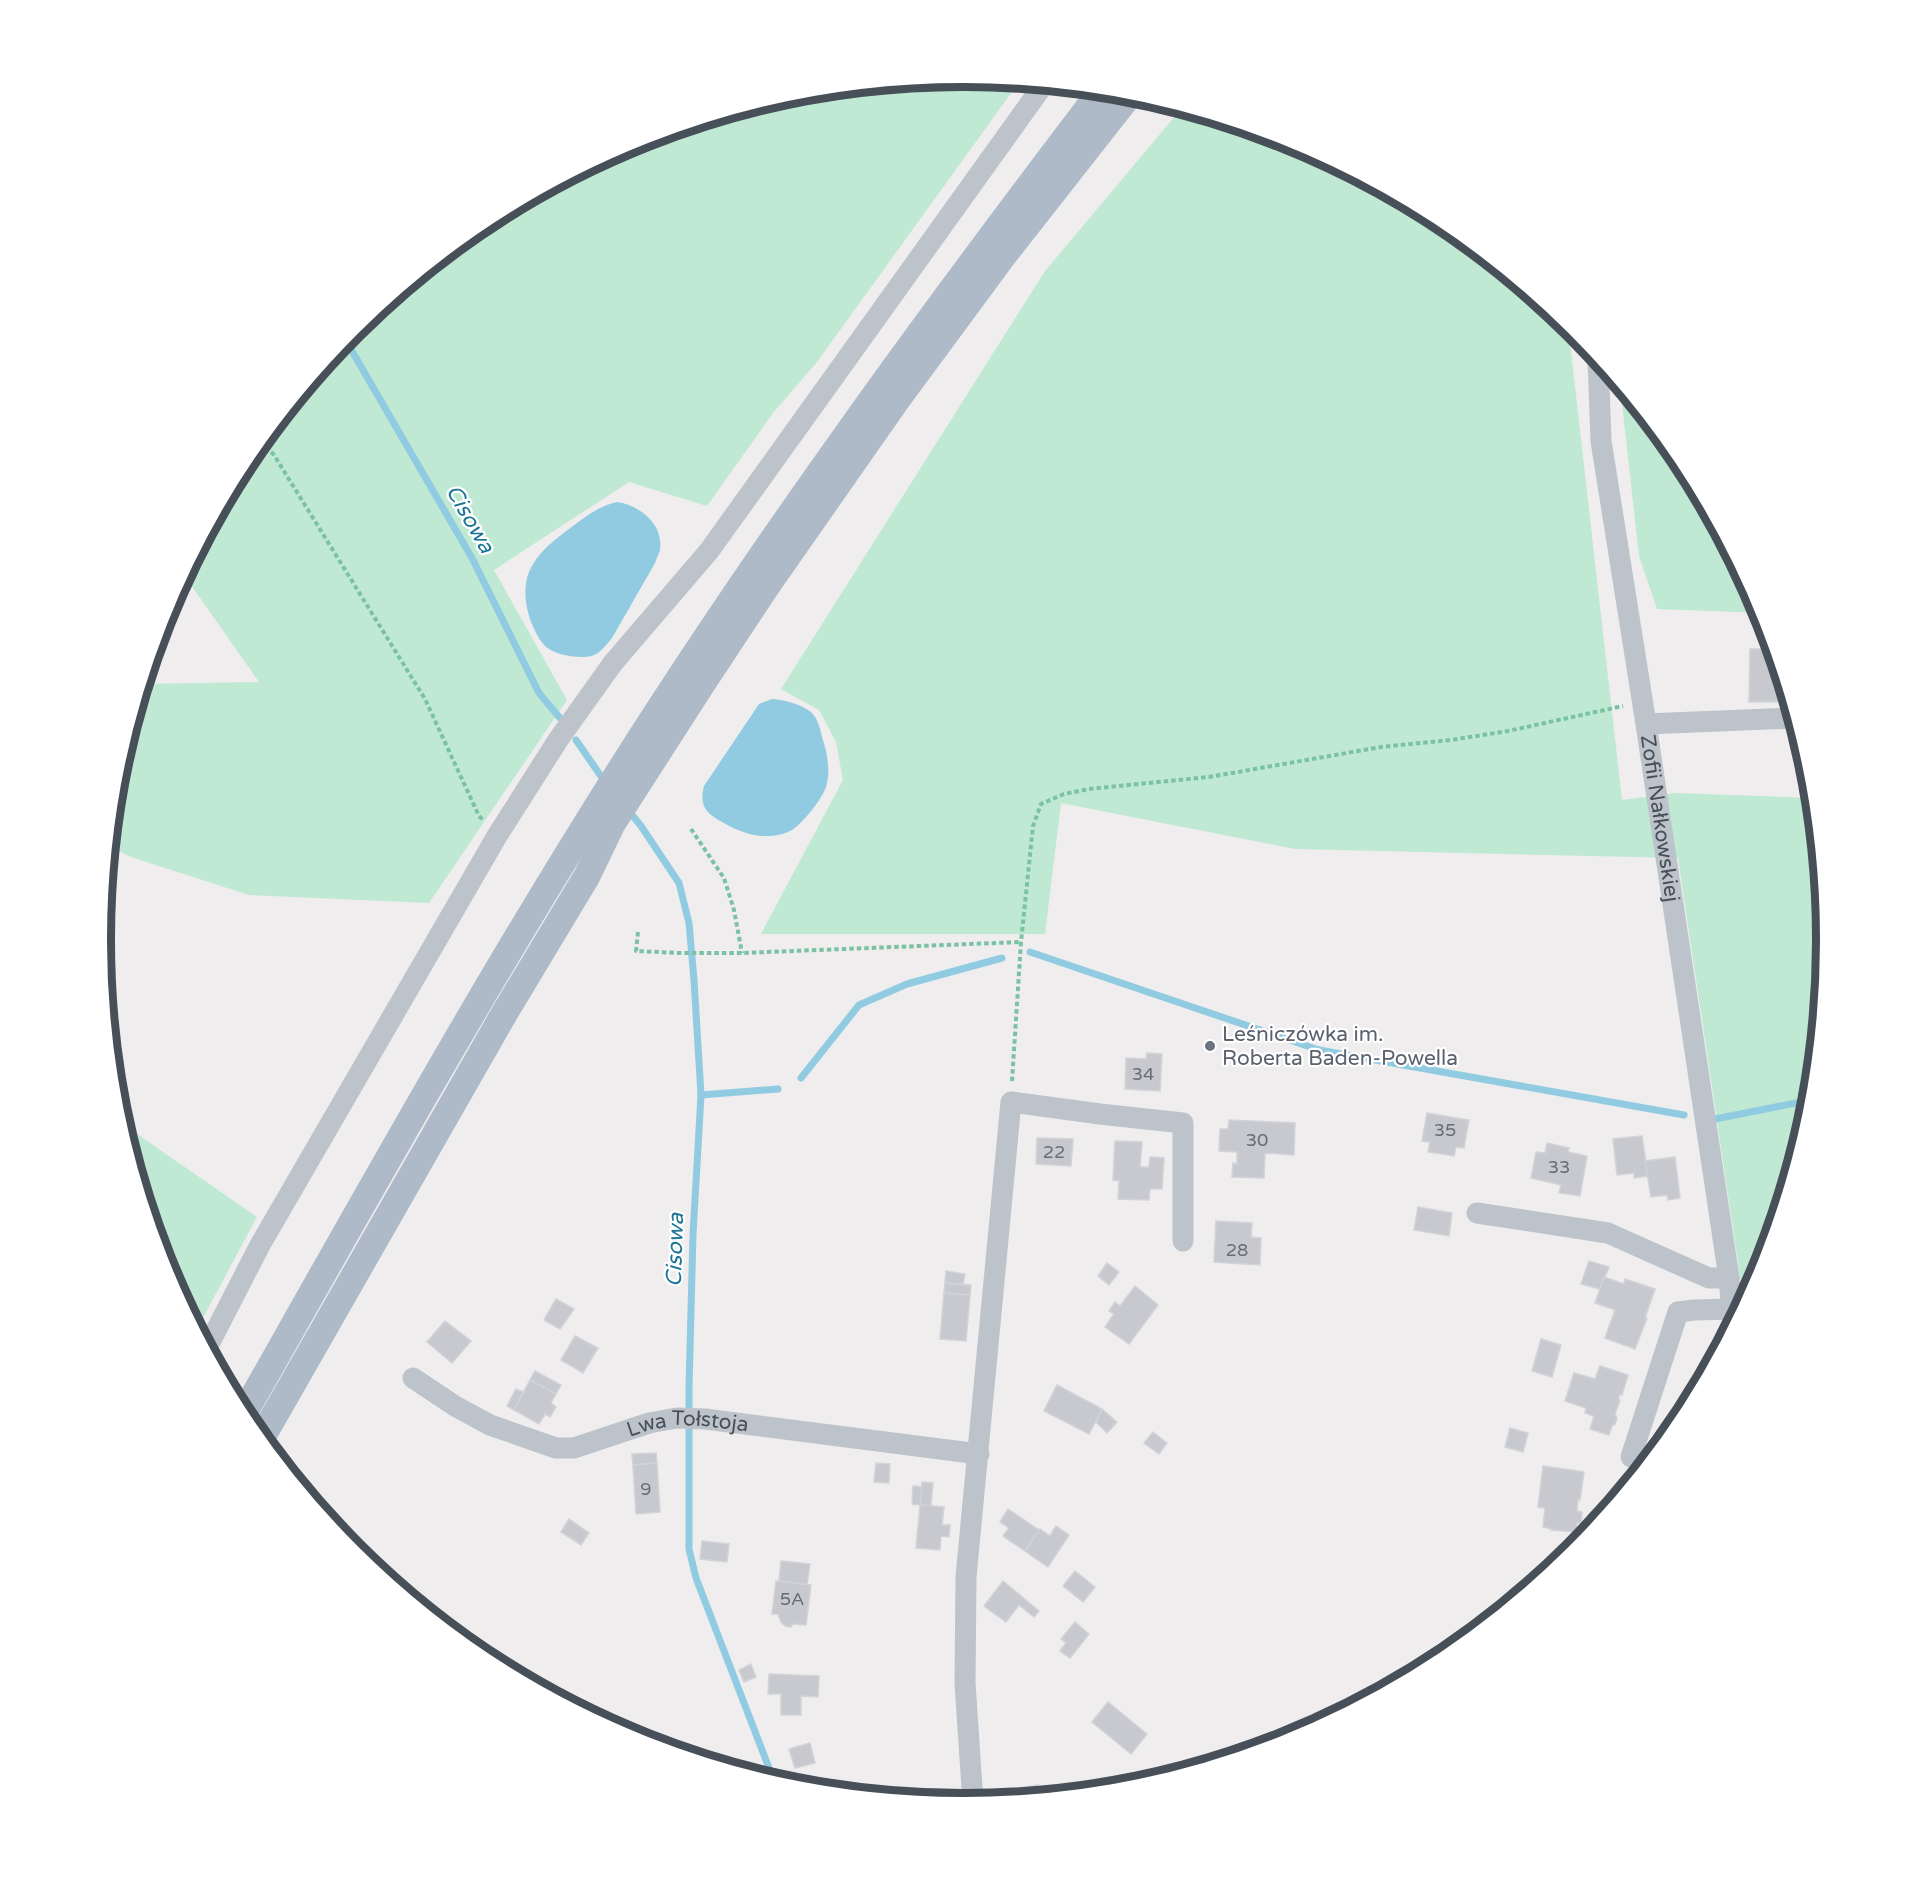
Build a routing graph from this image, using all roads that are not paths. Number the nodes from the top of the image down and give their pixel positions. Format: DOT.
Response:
graph roads {
  1 [pos="1039,91"];
  2 [pos="1096,97"];
  3 [pos="1124,102"];
  4 [pos="1598,371"];
  5 [pos="1785,713"];
  6 [pos="1646,724"];
  7 [pos="632,772"];
  8 [pos="605,815"];
  9 [pos="1476,1213"];
  10 [pos="1183,1241"];
  11 [pos="1729,1278"];
  12 [pos="1732,1311"];
  13 [pos="1730,1316"];
  14 [pos="211,1340"];
  15 [pos="414,1378"];
  16 [pos="249,1405"];
  17 [pos="266,1430"];
  18 [pos="979,1454"];
  19 [pos="1631,1457"];
  20 [pos="972,1793"];
  1 -- 14 [label="street"];
  2 -- 7 [label="main road"];
  3 -- 7 [label="main road"];
  4 -- 6 [label="street, Zofii Nałkowskiej"];
  5 -- 6 [label="street"];
  6 -- 11 [label="street, Zofii Nałkowskiej"];
  7 -- 8 [label="main road"];
  8 -- 16 [label="main road"];
  8 -- 17 [label="main road"];
  9 -- 11 [label="street"];
  10 -- 18 [label="street"];
  11 -- 12 [label="street, Zofii Nałkowskiej"];
  13 -- 19 [label="street, Zofii Nałkowskiej"];
  15 -- 18 [label="street, Lwa Tołstoja"];
  18 -- 20 [label="street"];
}
